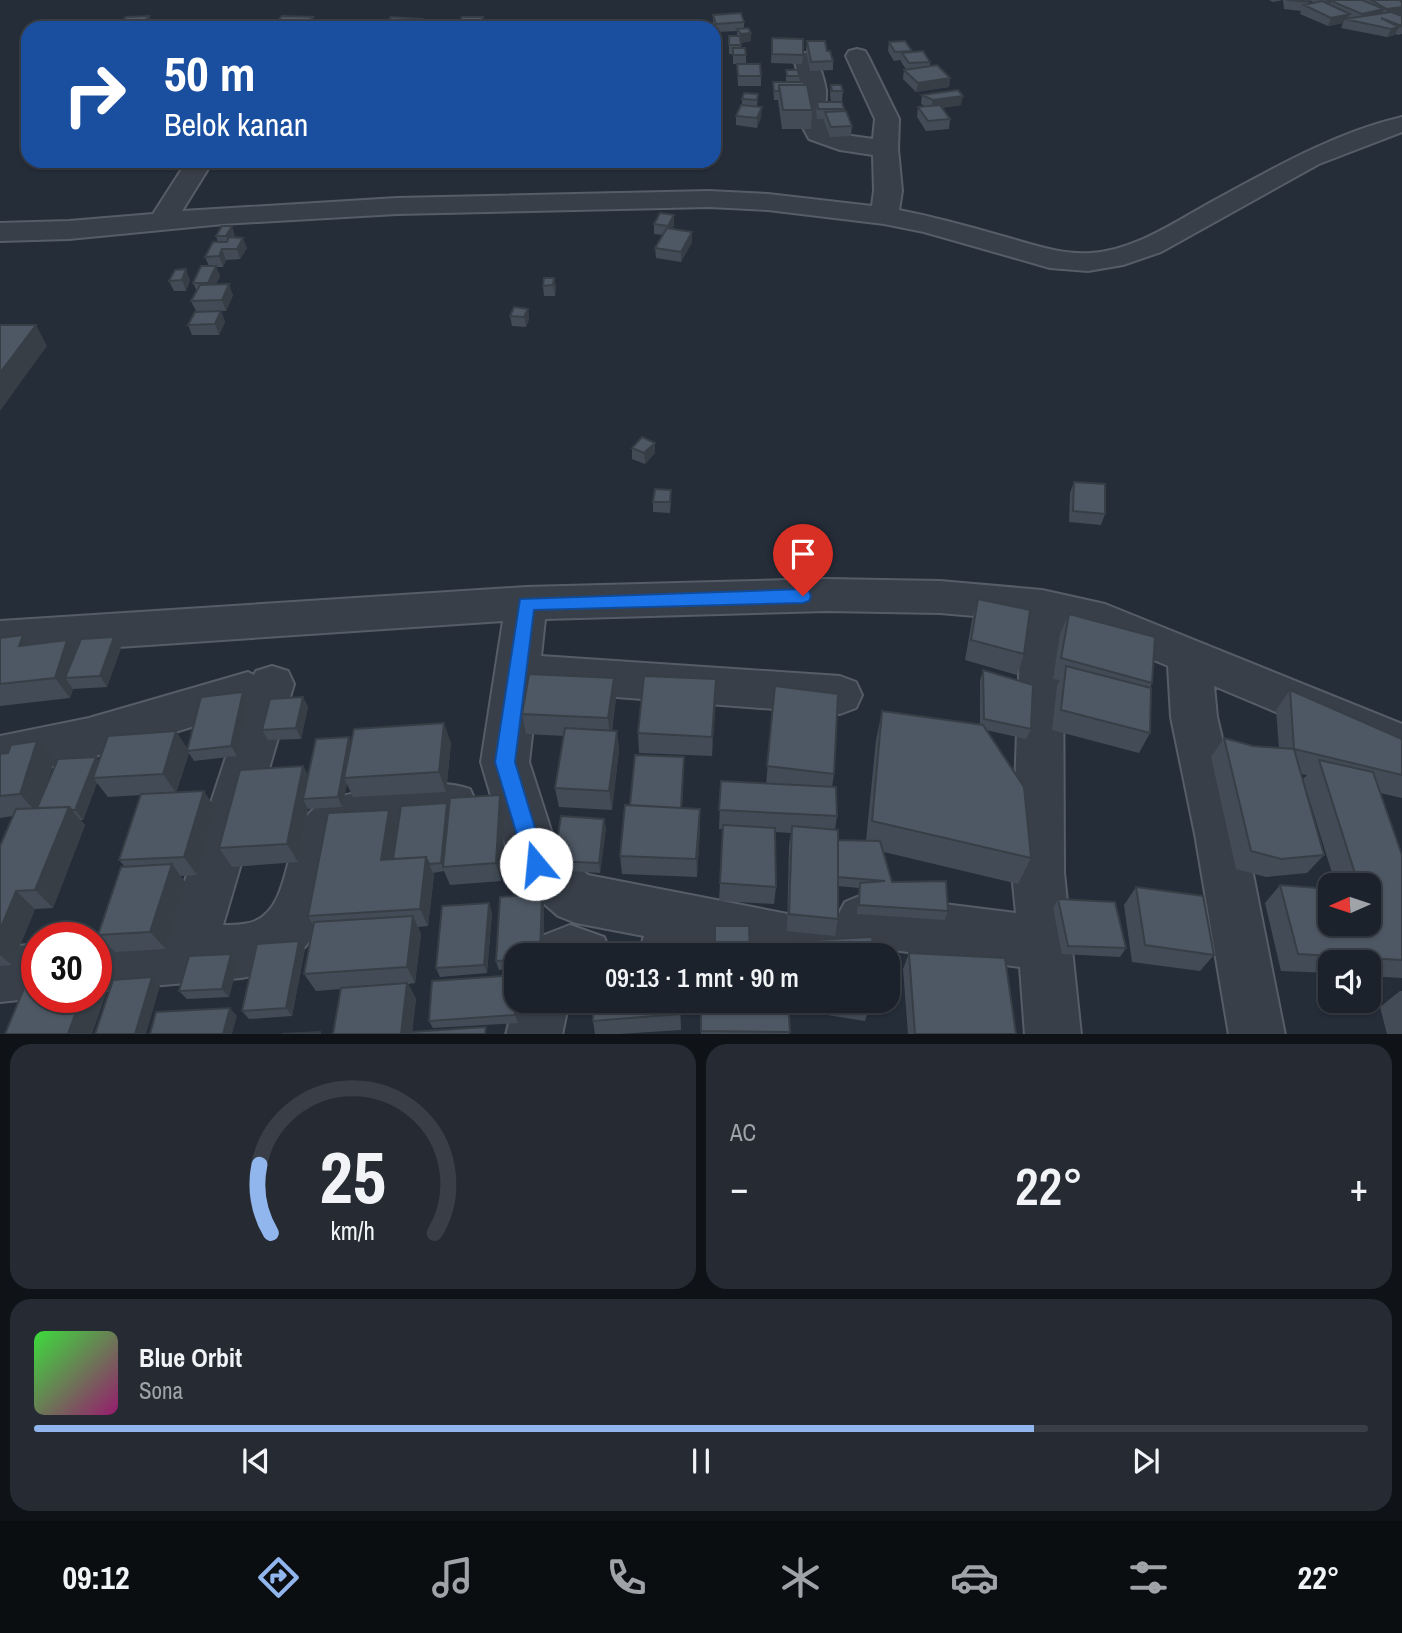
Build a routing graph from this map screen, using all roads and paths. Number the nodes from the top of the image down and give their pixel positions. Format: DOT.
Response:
graph roads {
  1 [pos="857,56"];
  2 [pos="805,58"];
  3 [pos="1402,124"];
  4 [pos="885,149"];
  5 [pos="196,168"];
  6 [pos="884,216"];
  7 [pos="162,221"];
  8 [pos="4,239"];
  9 [pos="1042,607"];
  10 [pos="522,639"];
  11 [pos="1,640"];
  12 [pos="1189,655"];
  13 [pos="840,695"];
  14 [pos="1402,746"];
  15 [pos="0,757"];
  16 [pos="516,799"];
  17 [pos="671,936"];
  18 [pos="1045,944"];
  19 [pos="188,954"];
  20 [pos="112,962"];
  21 [pos="21,973"];
  22 [pos="0,975"];
  23 [pos="538,1013"];
  24 [pos="534,1034"];
  25 [pos="1053,1034"];
  26 [pos="1257,1034"];
  1 -- 4 [label="street"];
  2 -- 4 [label="street"];
  3 -- 6 [label="street"];
  4 -- 6 [label="street"];
  5 -- 7 [label="street"];
  6 -- 7 [label="street"];
  7 -- 8 [label="street"];
  9 -- 10 [label="street"];
  9 -- 12 [label="street"];
  9 -- 18 [label="street"];
  10 -- 11 [label="street"];
  10 -- 13 [label="street"];
  10 -- 16 [label="street"];
  12 -- 14 [label="street"];
  12 -- 26 [label="street"];
  15 -- 19 [label="street"];
  16 -- 17 [label="street"];
  16 -- 19 [label="street"];
  17 -- 18 [label="street"];
  18 -- 25 [label="street"];
  19 -- 20 [label="street"];
  21 -- 22 [label="street"];
  23 -- 24 [label="street"];
}
